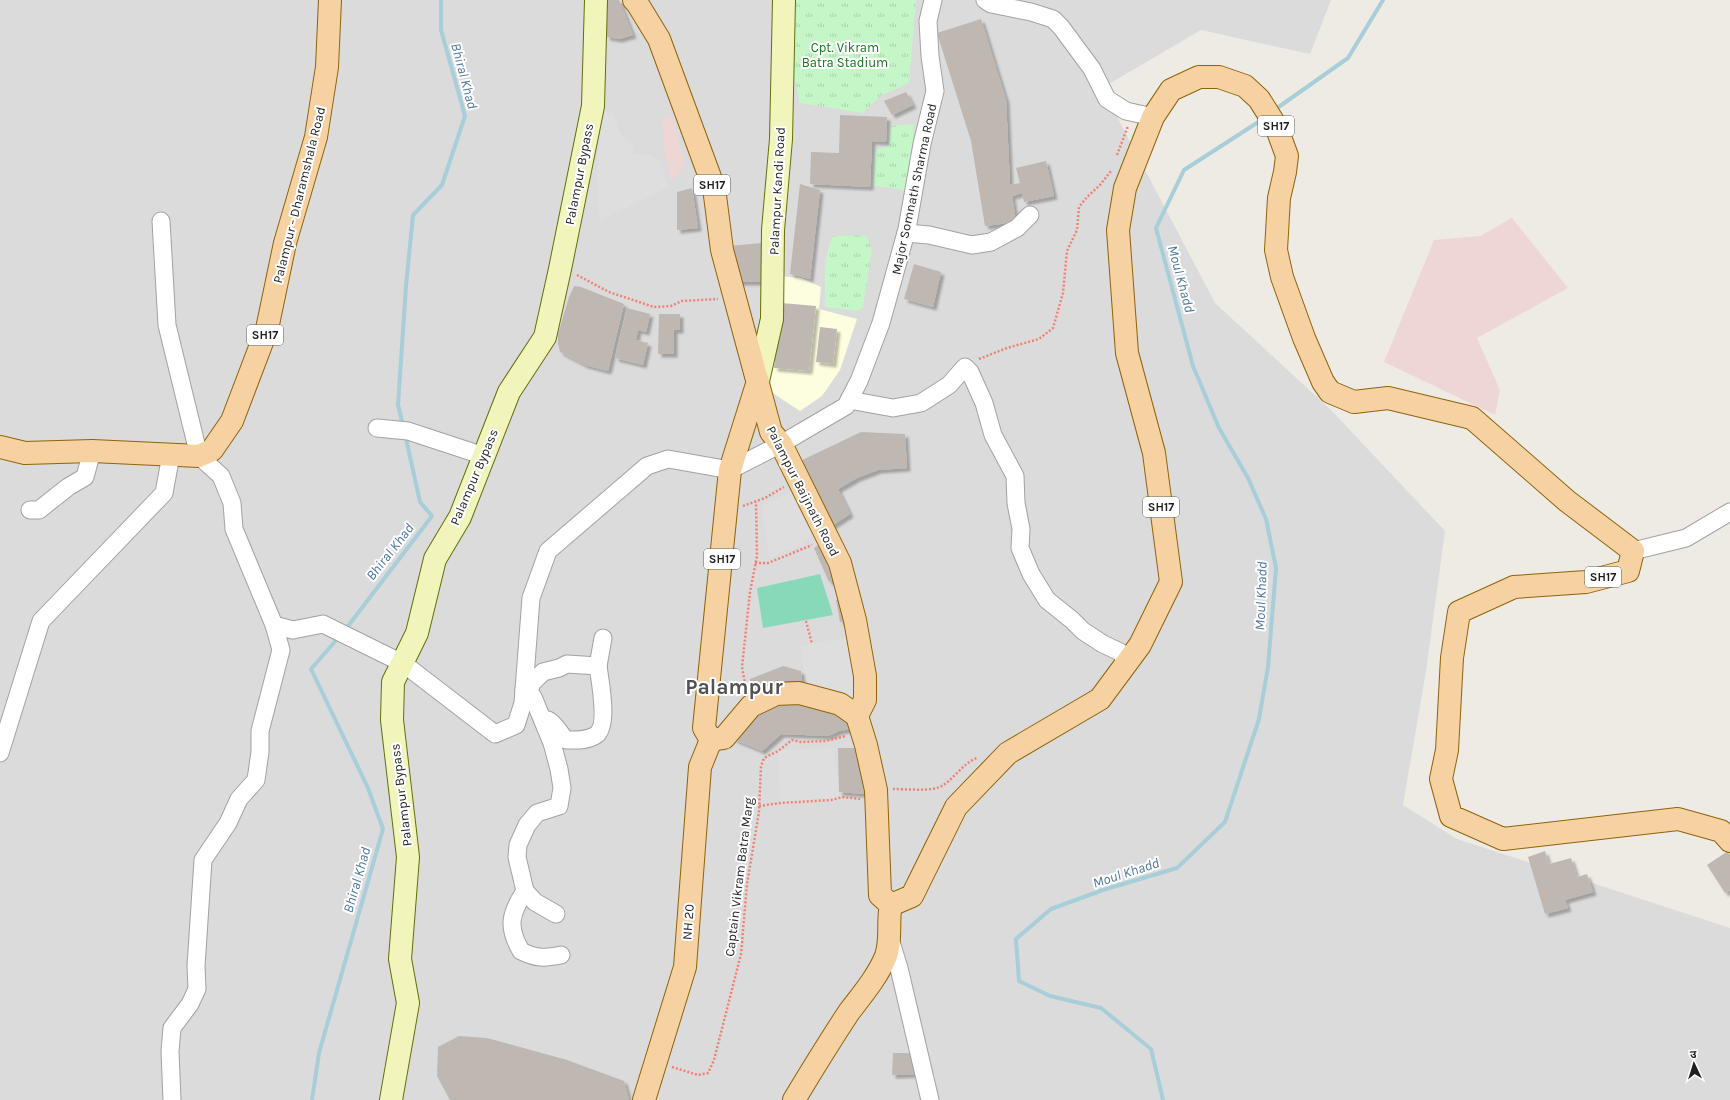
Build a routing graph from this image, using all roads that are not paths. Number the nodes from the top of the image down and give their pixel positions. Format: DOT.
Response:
graph roads {
  1 [pos="330,0"];
  2 [pos="596,0"];
  3 [pos="634,0"];
  4 [pos="784,0"];
  5 [pos="933,0"];
  6 [pos="985,0"];
  7 [pos="1143,115"];
  8 [pos="1030,215"];
  9 [pos="161,221"];
  10 [pos="906,233"];
  11 [pos="758,381"];
  12 [pos="850,400"];
  13 [pos="377,428"];
  14 [pos="781,444"];
  15 [pos="0,447"];
  16 [pos="92,451"];
  17 [pos="171,455"];
  18 [pos="199,456"];
  19 [pos="484,456"];
  20 [pos="730,470"];
  21 [pos="30,510"];
  22 [pos="1730,512"];
  23 [pos="1633,551"];
  24 [pos="274,625"];
  25 [pos="603,638"];
  26 [pos="1127,662"];
  27 [pos="404,664"];
  28 [pos="598,666"];
  29 [pos="526,692"];
  30 [pos="541,716"];
  31 [pos="853,726"];
  32 [pos="710,740"];
  33 [pos="0,753"];
  34 [pos="1730,841"];
  35 [pos="525,890"];
  36 [pos="891,904"];
  37 [pos="556,914"];
  38 [pos="890,939"];
  39 [pos="561,955"];
  40 [pos="172,1100"];
  41 [pos="391,1100"];
  42 [pos="644,1100"];
  43 [pos="794,1100"];
  44 [pos="930,1100"];
  1 -- 18 [label="main road, Palampur - Dharamshala Road / SH17"];
  2 -- 19 [label="street, Palampur Bypass"];
  3 -- 11 [label="main road, SH17"];
  4 -- 11 [label="street, Palampur Kandi Road"];
  5 -- 10 [label="street, Major Somnath Sharma Road"];
  6 -- 7 [label="street"];
  7 -- 23 [label="main road, SH17"];
  7 -- 26 [label="main road, SH17"];
  8 -- 10 [label="street"];
  9 -- 18 [label="street"];
  10 -- 12 [label="street, Major Somnath Sharma Road"];
  11 -- 14 [label="main road, Palampur Baijnath Road / SH17"];
  11 -- 20 [label="main road, SH17"];
  12 -- 14 [label="street, Major Somnath Sharma Road"];
  12 -- 26 [label="street"];
  13 -- 19 [label="street"];
  14 -- 20 [label="street, Major Somnath Sharma Road"];
  14 -- 31 [label="main road, Palampur Baijnath Road / SH17"];
  15 -- 16 [label="main road"];
  16 -- 17 [label="main road"];
  16 -- 21 [label="street"];
  17 -- 18 [label="main road"];
  17 -- 33 [label="street"];
  18 -- 24 [label="street"];
  19 -- 27 [label="street, Palampur Bypass"];
  20 -- 29 [label="street"];
  20 -- 32 [label="main road, SH17"];
  22 -- 23 [label="street"];
  23 -- 34 [label="main road, SH17"];
  24 -- 27 [label="street"];
  24 -- 40 [label="street"];
  25 -- 28 [label="street"];
  26 -- 36 [label="main road, SH17"];
  27 -- 29 [label="street"];
  27 -- 41 [label="street, Palampur Bypass"];
  28 -- 29 [label="street"];
  28 -- 30 [label="street"];
  29 -- 30 [label="street"];
  30 -- 35 [label="street"];
  31 -- 32 [label="main road"];
  31 -- 36 [label="main road"];
  32 -- 42 [label="main road, NH 20"];
  35 -- 37 [label="street"];
  35 -- 39 [label="street"];
  36 -- 38 [label="main road"];
  38 -- 43 [label="main road"];
  38 -- 44 [label="street"];
}
